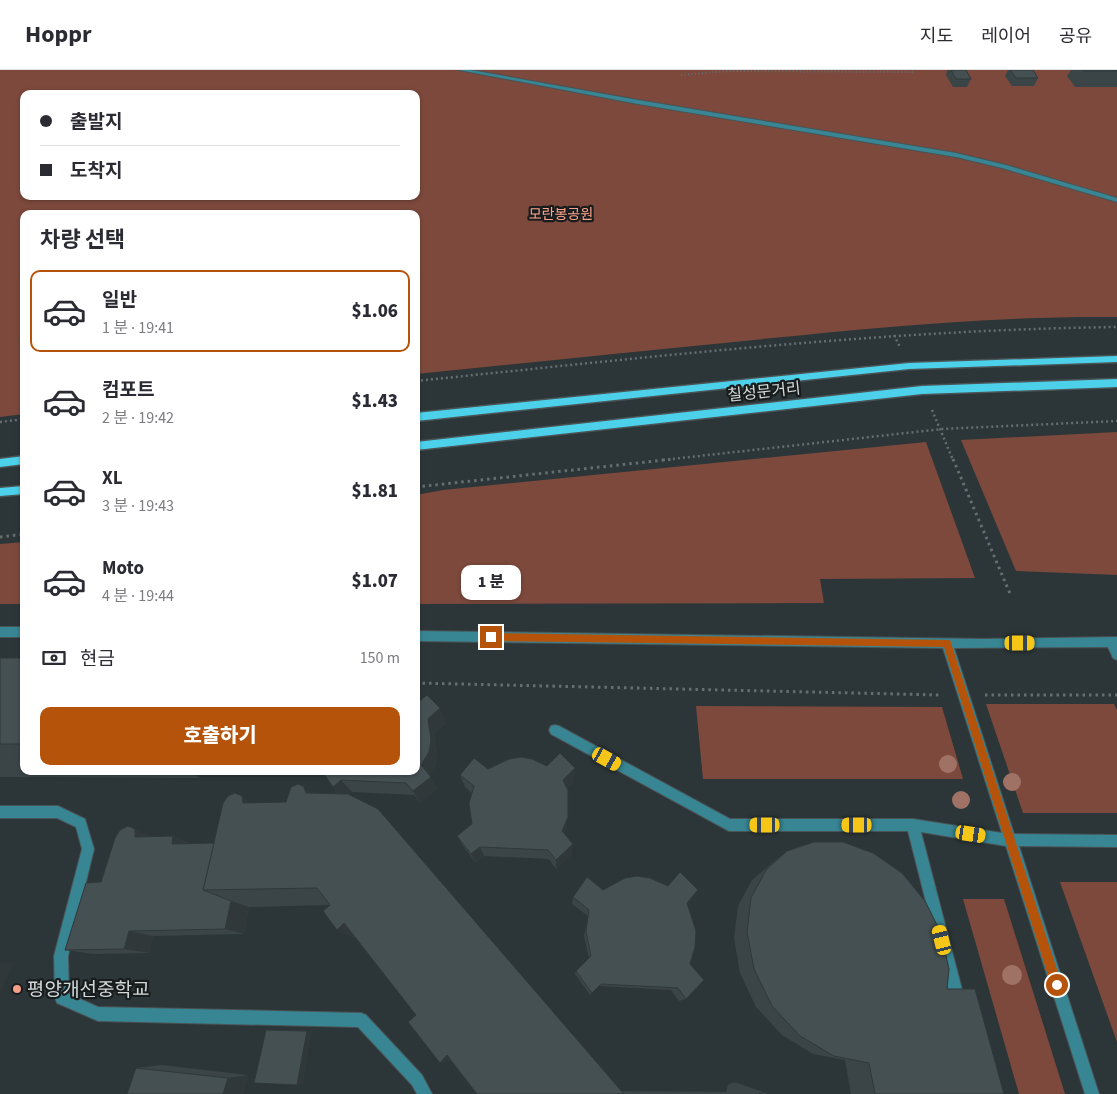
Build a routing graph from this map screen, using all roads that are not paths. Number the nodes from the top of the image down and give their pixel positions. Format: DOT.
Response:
graph roads {
  1 [pos="462,70"];
  2 [pos="1117,200"];
  3 [pos="1117,359"];
  4 [pos="1117,383"];
  5 [pos="420,418"];
  6 [pos="420,446"];
  7 [pos="20,460"];
  8 [pos="0,463"];
  9 [pos="20,490"];
  10 [pos="0,492"];
  11 [pos="0,632"];
  12 [pos="20,632"];
  13 [pos="420,636"];
  14 [pos="1114,642"];
  15 [pos="947,643"];
  16 [pos="1117,655"];
  17 [pos="555,730"];
  18 [pos="0,812"];
  19 [pos="913,825"];
  20 [pos="1009,840"];
  21 [pos="1117,841"];
  22 [pos="962,1017"];
  23 [pos="425,1094"];
  24 [pos="1092,1094"];
  1 -- 2 [label="street"];
  3 -- 5 [label="main road, 칠성문거리"];
  4 -- 6 [label="main road, 칠성문거리"];
  7 -- 8 [label="main road"];
  9 -- 10 [label="main road"];
  11 -- 12 [label="street"];
  13 -- 15 [label="street"];
  14 -- 15 [label="street"];
  14 -- 16 [label="street"];
  15 -- 20 [label="street"];
  17 -- 19 [label="street"];
  18 -- 23 [label="street"];
  19 -- 20 [label="street"];
  19 -- 22 [label="street"];
  20 -- 21 [label="street"];
  20 -- 24 [label="street"];
}
